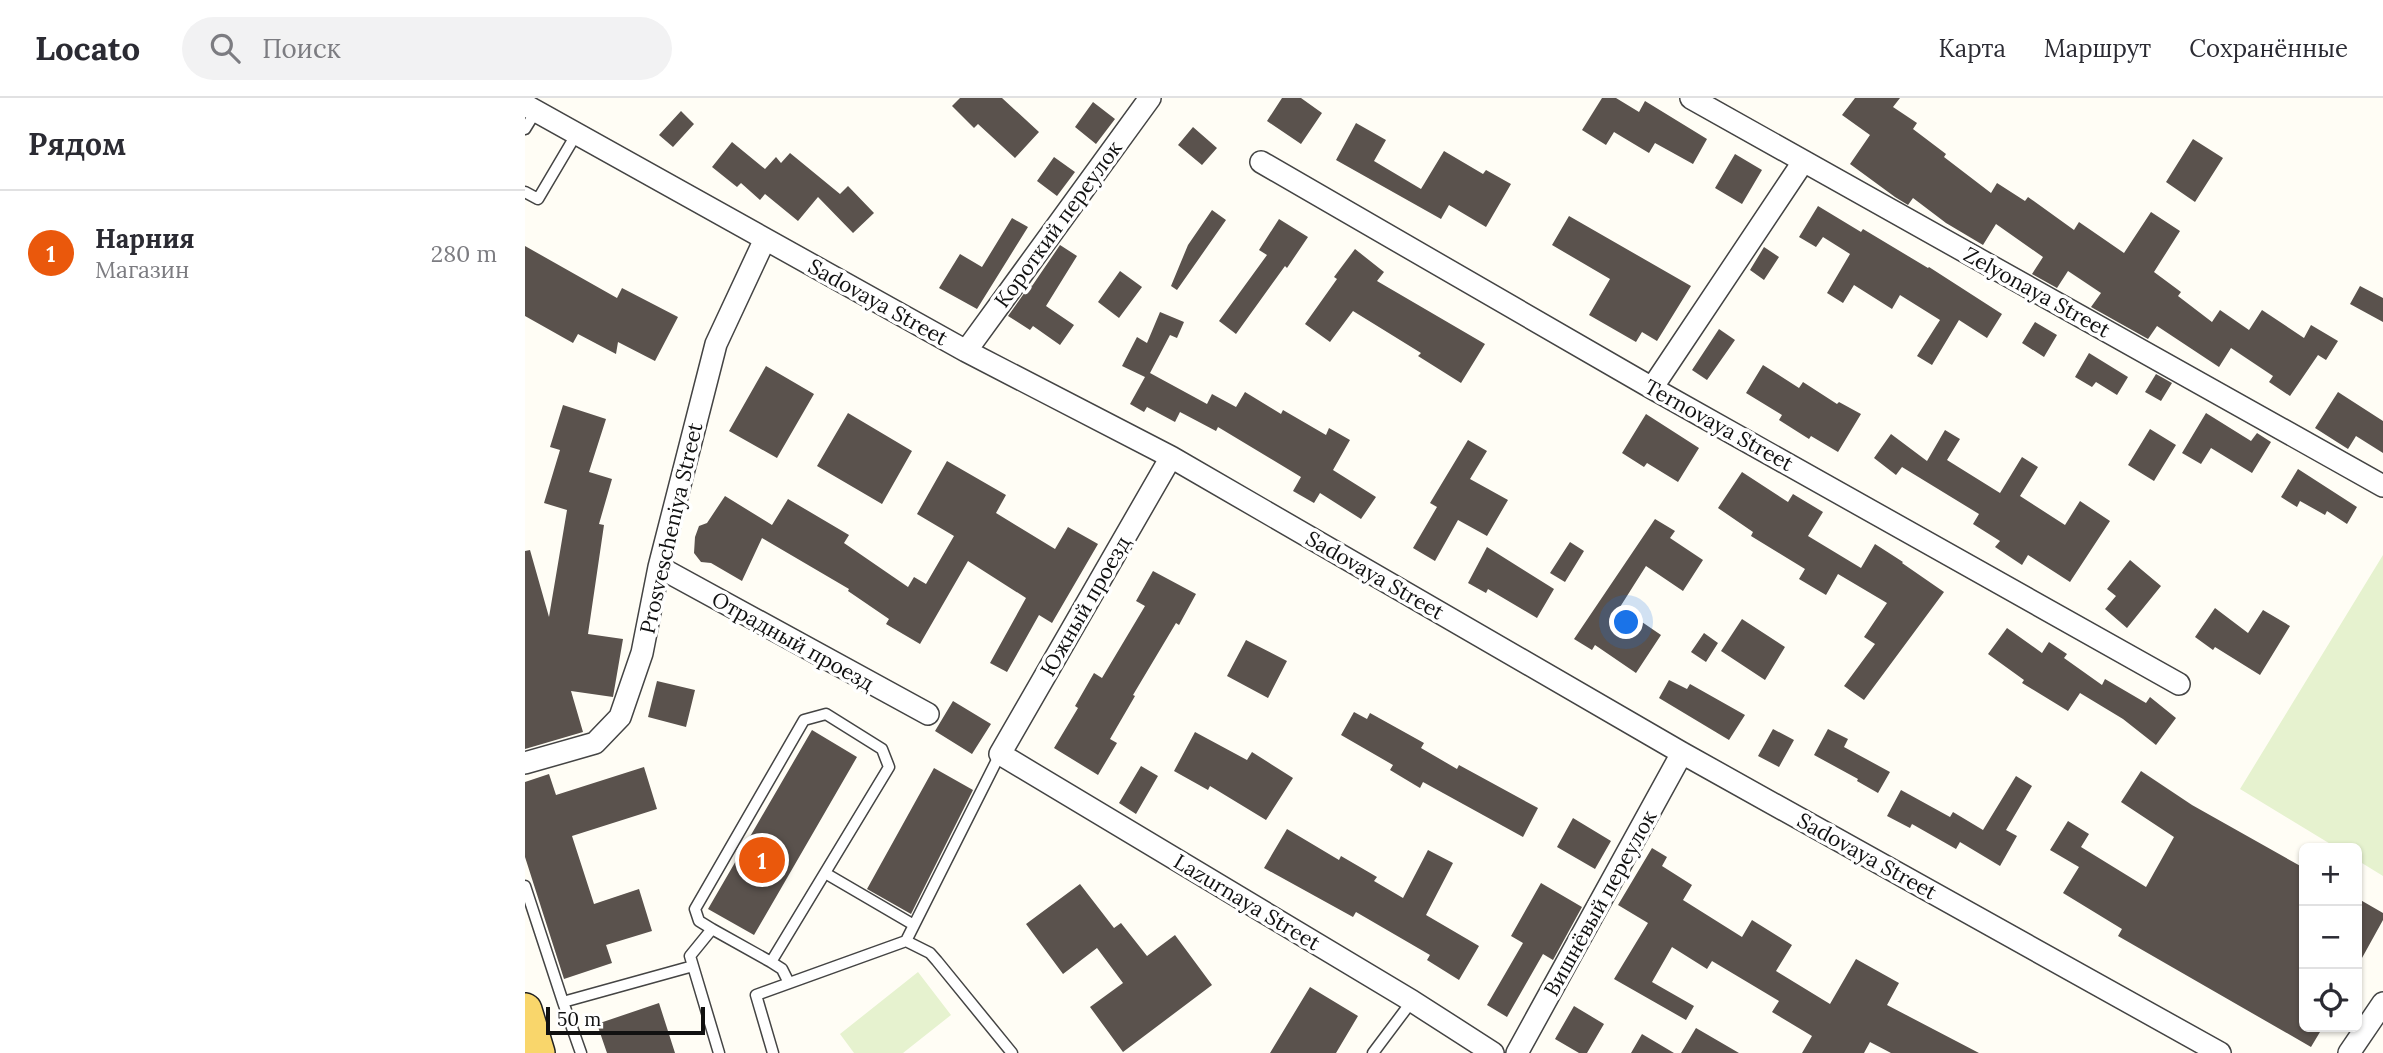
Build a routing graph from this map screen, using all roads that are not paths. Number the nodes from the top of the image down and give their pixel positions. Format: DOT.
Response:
graph roads {
  1 [pos="1150,98"];
  2 [pos="1691,98"];
  3 [pos="531,108"];
  4 [pos="525,129"];
  5 [pos="577,133"];
  6 [pos="1261,162"];
  7 [pos="1803,162"];
  8 [pos="525,192"];
  9 [pos="765,239"];
  10 [pos="966,351"];
  11 [pos="1652,388"];
  12 [pos="1171,457"];
  13 [pos="2383,486"];
  14 [pos="659,567"];
  15 [pos="2179,684"];
  16 [pos="928,714"];
  17 [pos="1682,753"];
  18 [pos="1000,754"];
  19 [pos="525,763"];
  20 [pos="825,873"];
  21 [pos="525,886"];
  22 [pos="914,925"];
  23 [pos="712,929"];
  24 [pos="906,941"];
  25 [pos="771,962"];
  26 [pos="693,966"];
  27 [pos="789,983"];
  28 [pos="1412,1001"];
  29 [pos="563,1002"];
  30 [pos="2383,1003"];
  31 [pos="525,1010"];
  32 [pos="538,1053"];
  33 [pos="581,1053"];
  34 [pos="719,1053"];
  35 [pos="773,1053"];
  36 [pos="1012,1053"];
  37 [pos="1373,1053"];
  38 [pos="1493,1053"];
  39 [pos="1517,1053"];
  40 [pos="2220,1053"];
  41 [pos="2349,1053"];
  1 -- 10 [label="street, Короткий переулок"];
  2 -- 7 [label="street, Zelyonaya Street"];
  3 -- 4 [label="lane"];
  3 -- 5 [label="street, Sadovaya Street"];
  5 -- 8 [label="lane"];
  5 -- 9 [label="street, Sadovaya Street"];
  6 -- 11 [label="street, Ternovaya Street"];
  7 -- 11 [label="street"];
  7 -- 13 [label="street, Zelyonaya Street"];
  9 -- 10 [label="street, Sadovaya Street"];
  9 -- 14 [label="street, Prosvescheniya Street"];
  10 -- 12 [label="street, Sadovaya Street"];
  11 -- 15 [label="street, Ternovaya Street"];
  12 -- 17 [label="street, Sadovaya Street"];
  12 -- 18 [label="street, Южный проезд"];
  14 -- 16 [label="street, Отрадный проезд"];
  14 -- 19 [label="street, Prosvescheniya Street"];
  17 -- 39 [label="street, Вишнёвый переулок"];
  17 -- 40 [label="street, Sadovaya Street"];
  18 -- 22 [label="lane"];
  18 -- 28 [label="street, Lazurnaya Street"];
  20 -- 22 [label="lane"];
  20 -- 23 [label="lane"];
  20 -- 25 [label="lane"];
  21 -- 29 [label="lane"];
  22 -- 24 [label="lane"];
  23 -- 25 [label="lane"];
  23 -- 26 [label="lane"];
  24 -- 27 [label="lane"];
  24 -- 36 [label="lane"];
  25 -- 27 [label="lane"];
  26 -- 29 [label="lane"];
  26 -- 34 [label="lane"];
  27 -- 35 [label="lane"];
  28 -- 37 [label="lane"];
  28 -- 38 [label="street, Lazurnaya Street"];
  29 -- 33 [label="lane"];
  30 -- 41 [label="street"];
  31 -- 32 [label="main road"];
}
